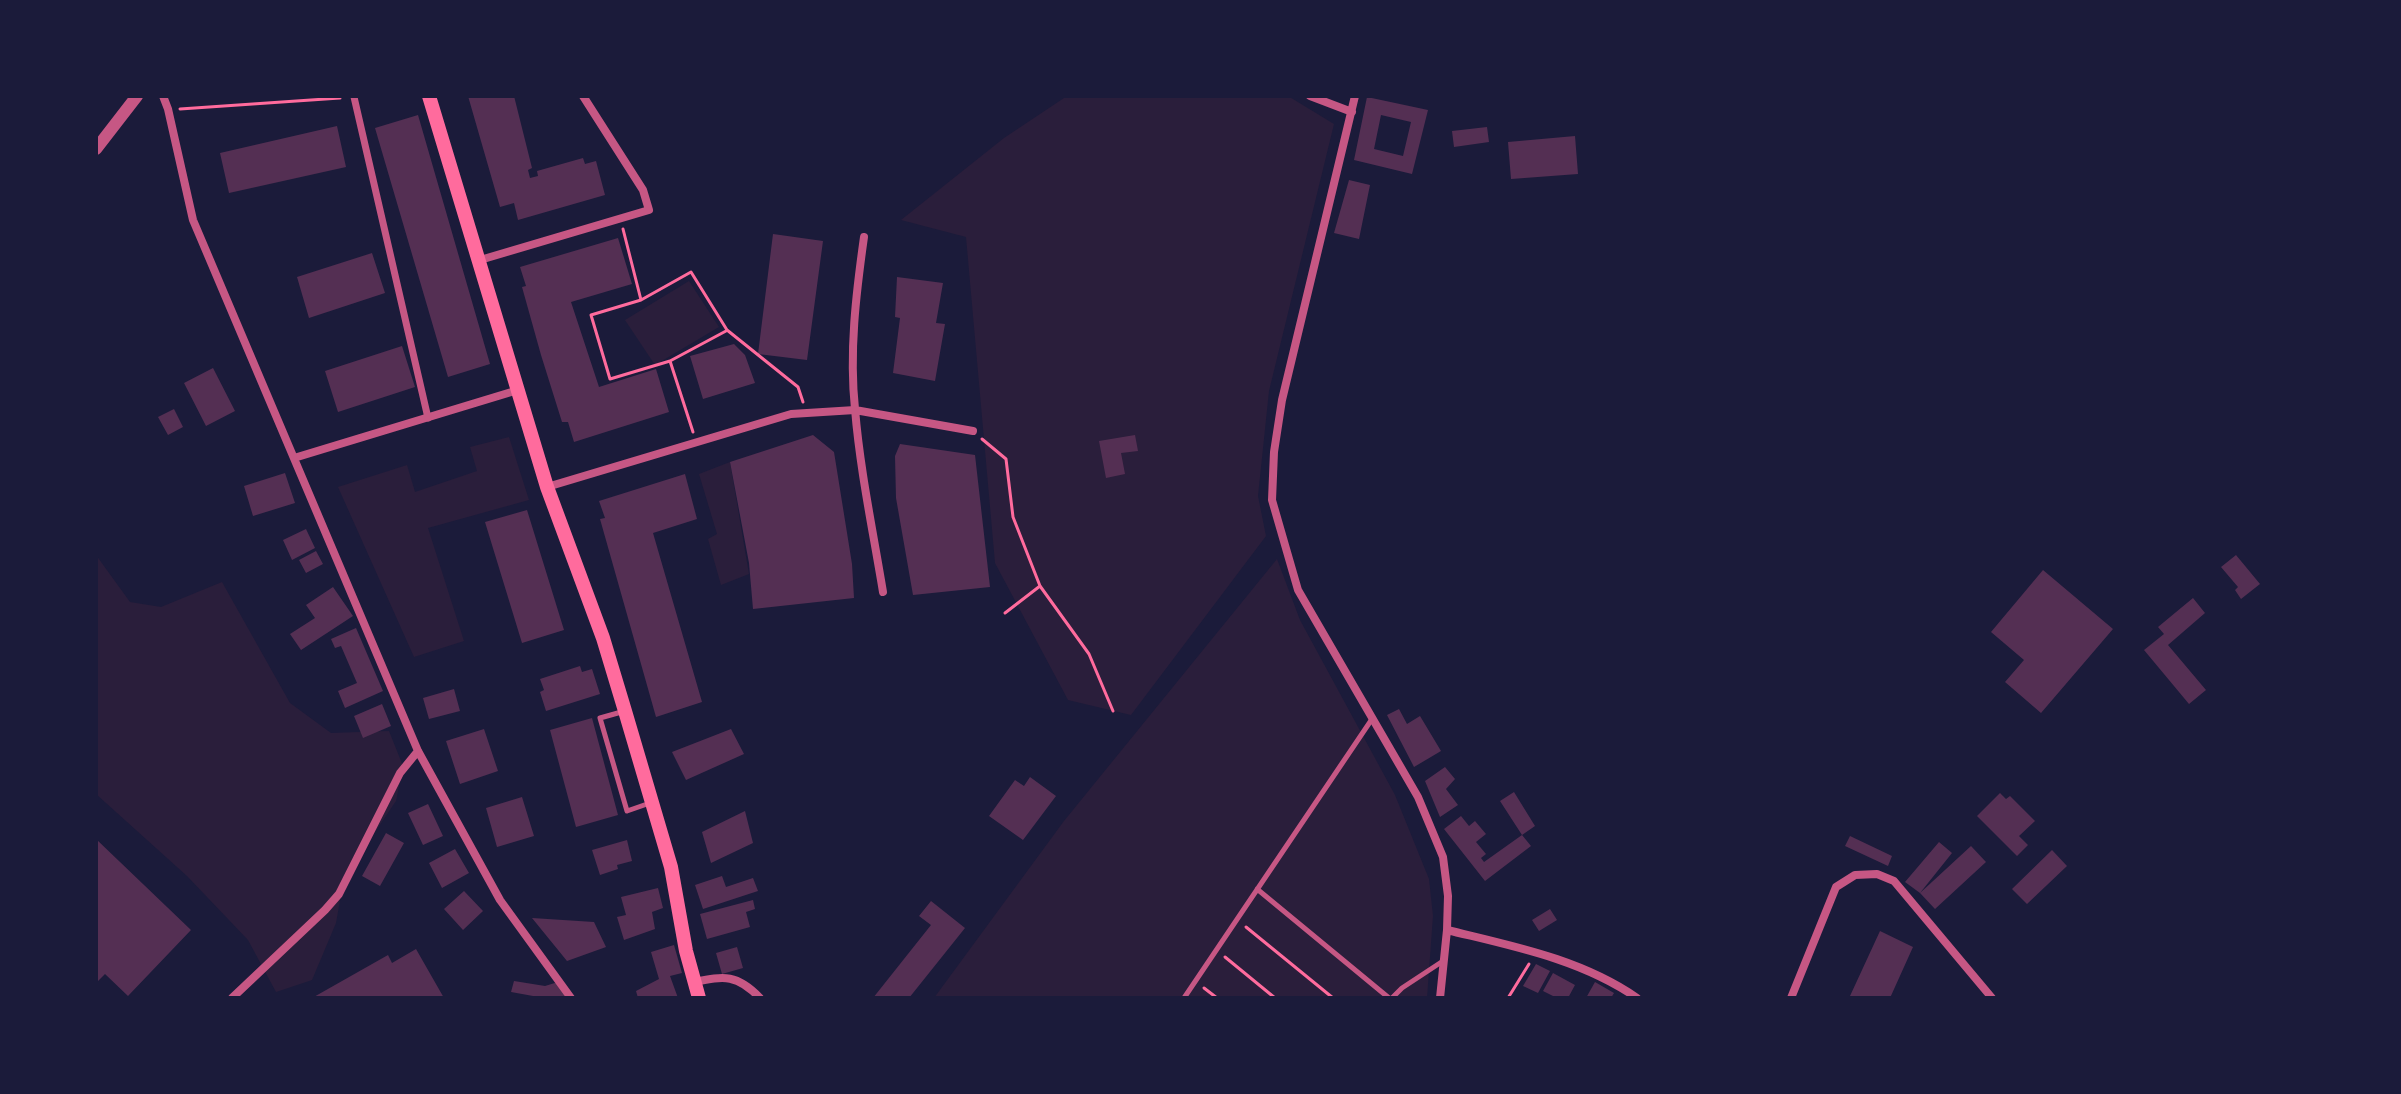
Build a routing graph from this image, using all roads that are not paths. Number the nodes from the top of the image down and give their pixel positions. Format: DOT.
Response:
graph roads {
  1 [pos="137,96"];
  2 [pos="163,96"];
  3 [pos="429,96"];
  4 [pos="583,96"];
  5 [pos="1310,96"];
  6 [pos="1355,96"];
  7 [pos="354,97"];
  8 [pos="1352,112"];
  9 [pos="96,149"];
  10 [pos="864,237"];
  11 [pos="480,260"];
  12 [pos="519,389"];
  13 [pos="855,410"];
  14 [pos="428,418"];
  15 [pos="973,431"];
  16 [pos="294,458"];
  17 [pos="547,487"];
  18 [pos="883,592"];
  19 [pos="625,711"];
  20 [pos="1372,719"];
  21 [pos="418,751"];
  22 [pos="651,803"];
  23 [pos="1257,889"];
  24 [pos="1447,930"];
  25 [pos="1443,961"];
  26 [pos="694,982"];
  27 [pos="232,998"];
  28 [pos="571,998"];
  29 [pos="699,998"];
  30 [pos="760,998"];
  31 [pos="1184,998"];
  32 [pos="1391,998"];
  33 [pos="1440,998"];
  34 [pos="1637,998"];
  35 [pos="1791,998"];
  36 [pos="1992,998"];
  1 -- 9 [label="street"];
  2 -- 16 [label="street"];
  3 -- 11 [label="main road"];
  4 -- 11 [label="street"];
  5 -- 8 [label="street"];
  6 -- 8 [label="street"];
  7 -- 14 [label="street"];
  8 -- 20 [label="street"];
  10 -- 13 [label="street"];
  11 -- 12 [label="main road"];
  12 -- 14 [label="street"];
  12 -- 17 [label="main road"];
  13 -- 15 [label="street"];
  13 -- 17 [label="street"];
  13 -- 18 [label="street"];
  14 -- 16 [label="street"];
  16 -- 21 [label="street"];
  17 -- 19 [label="main road"];
  19 -- 22 [label="main road"];
  19 -- 22 [label="lane"];
  20 -- 23 [label="lane"];
  20 -- 24 [label="street"];
  21 -- 27 [label="street"];
  21 -- 28 [label="street"];
  22 -- 26 [label="main road"];
  23 -- 31 [label="lane"];
  23 -- 32 [label="lane"];
  24 -- 25 [label="street"];
  24 -- 34 [label="street"];
  25 -- 32 [label="lane"];
  25 -- 33 [label="street"];
  26 -- 29 [label="main road"];
  26 -- 30 [label="street"];
  35 -- 36 [label="street"];
}
